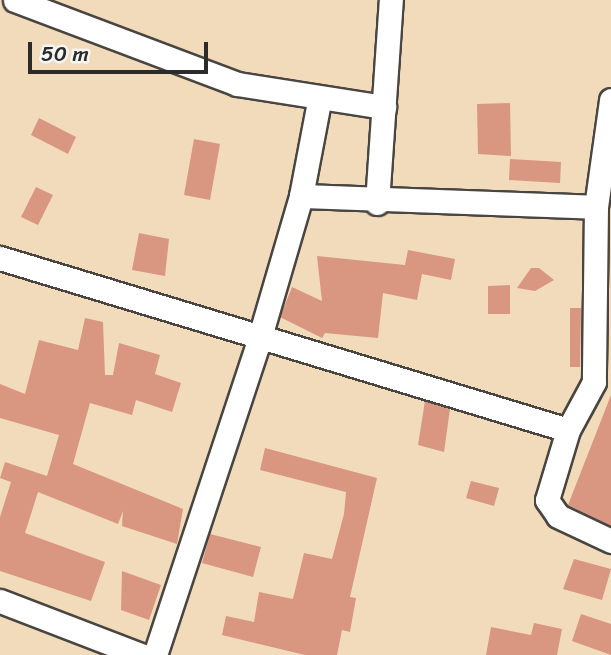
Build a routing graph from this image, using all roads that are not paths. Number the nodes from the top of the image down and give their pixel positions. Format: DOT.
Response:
graph roads {
  1 [pos="15,0"];
  2 [pos="391,0"];
  3 [pos="611,100"];
  4 [pos="319,102"];
  5 [pos="384,107"];
  6 [pos="301,196"];
  7 [pos="377,203"];
  8 [pos="596,207"];
  9 [pos="0,258"];
  10 [pos="259,340"];
  11 [pos="568,430"];
  12 [pos="611,541"];
  13 [pos="0,601"];
  14 [pos="141,655"];
  15 [pos="155,655"];
  1 -- 4 [label="street"];
  2 -- 5 [label="street"];
  3 -- 8 [label="street"];
  4 -- 5 [label="street"];
  4 -- 6 [label="street"];
  5 -- 7 [label="street"];
  6 -- 7 [label="street"];
  6 -- 10 [label="street"];
  7 -- 8 [label="street"];
  8 -- 11 [label="street"];
  9 -- 10 [label="street"];
  10 -- 11 [label="street"];
  10 -- 15 [label="street"];
  11 -- 12 [label="street"];
  13 -- 14 [label="street"];
}
